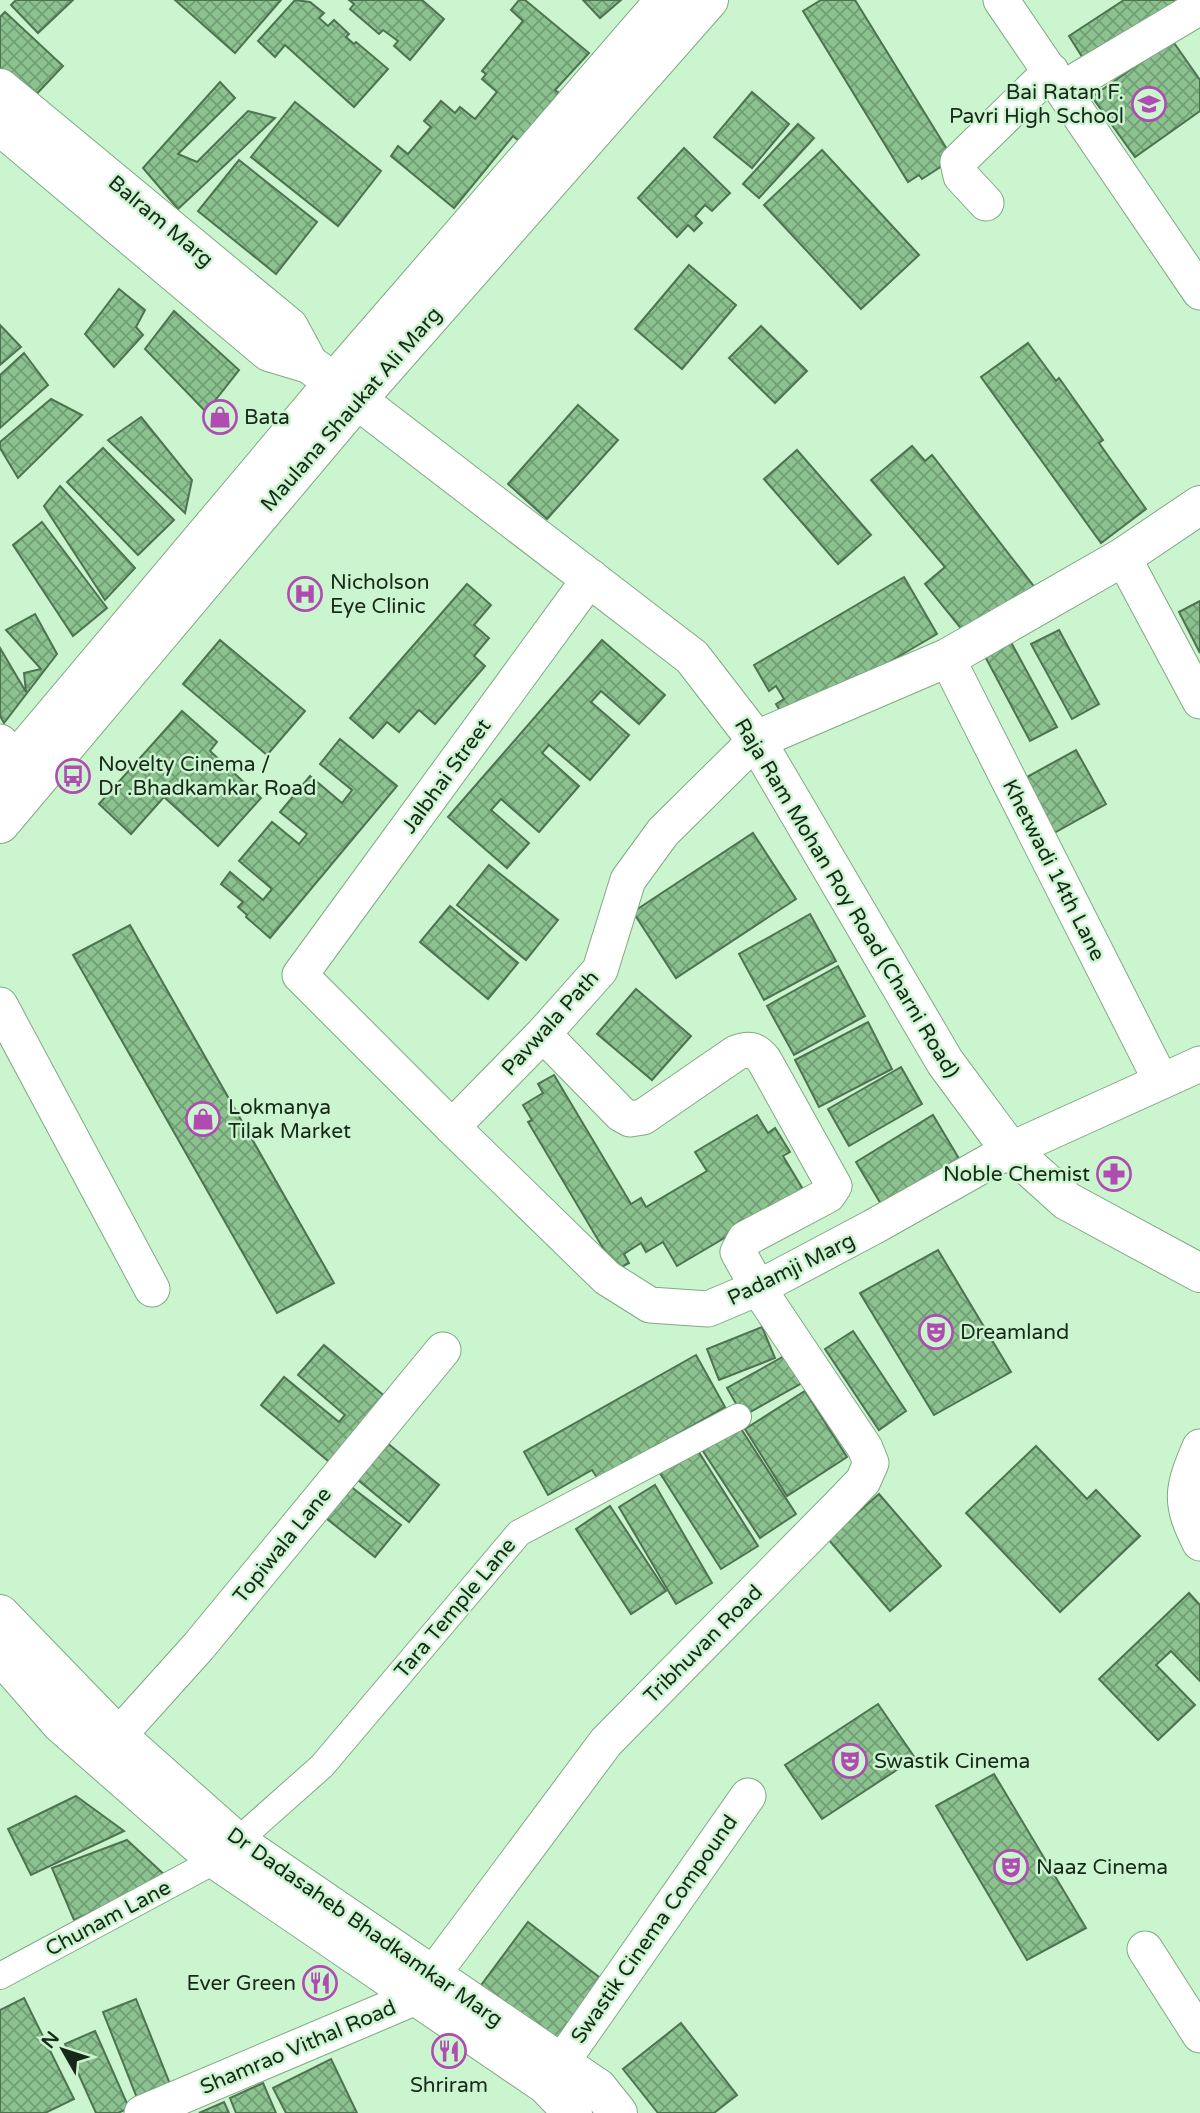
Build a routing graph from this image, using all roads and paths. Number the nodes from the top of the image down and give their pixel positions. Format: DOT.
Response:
graph roads {
  1 [pos="665,0"];
  2 [pos="709,0"];
  3 [pos="1001,0"];
  4 [pos="1200,7"];
  5 [pos="1058,79"];
  6 [pos="0,88"];
  7 [pos="0,126"];
  8 [pos="986,203"];
  9 [pos="120,207"];
  10 [pos="1200,292"];
  11 [pos="333,382"];
  12 [pos="1200,506"];
  13 [pos="1123,558"];
  14 [pos="591,576"];
  15 [pos="947,658"];
  16 [pos="1200,701"];
  17 [pos="756,740"];
  18 [pos="6,760"];
  19 [pos="0,824"];
  20 [pos="0,1005"];
  21 [pos="543,1034"];
  22 [pos="1200,1064"];
  23 [pos="1161,1082"];
  24 [pos="452,1127"];
  25 [pos="1010,1150"];
  26 [pos="1200,1273"];
  27 [pos="758,1288"];
  28 [pos="152,1289"];
  29 [pos="443,1350"];
  30 [pos="738,1417"];
  31 [pos="1200,1447"];
  32 [pos="1200,1543"];
  33 [pos="0,1614"];
  34 [pos="0,1654"];
  35 [pos="118,1736"];
  36 [pos="748,1796"];
  37 [pos="226,1850"];
  38 [pos="1145,1949"];
  39 [pos="0,1976"];
  40 [pos="424,1985"];
  41 [pos="1200,2035"];
  42 [pos="561,2063"];
  43 [pos="142,2113"];
  44 [pos="573,2113"];
  45 [pos="618,2113"];
  1 -- 11 [label="main road, Maulana Shaukat Ali Marg"];
  2 -- 11 [label="main road, Maulana Shaukat Ali Marg"];
  3 -- 5 [label="street"];
  4 -- 5 [label="street"];
  5 -- 8 [label="street"];
  5 -- 10 [label="street"];
  6 -- 9 [label="main road, Balram Marg"];
  7 -- 9 [label="main road, Balram Marg"];
  9 -- 11 [label="main road, Balram Marg"];
  11 -- 14 [label="main road, Raja Ram Mohan Roy Road (Charni Road)"];
  11 -- 18 [label="main road, Maulana Shaukat Ali Marg"];
  11 -- 19 [label="main road, Maulana Shaukat Ali Marg"];
  12 -- 13 [label="main road"];
  13 -- 15 [label="main road"];
  13 -- 16 [label="street"];
  14 -- 17 [label="main road, Raja Ram Mohan Roy Road (Charni Road)"];
  14 -- 24 [label="street, Jalbhai Street"];
  15 -- 17 [label="main road"];
  15 -- 23 [label="street, Khetwadi 14th Lane"];
  17 -- 21 [label="street, Pavwala Path"];
  17 -- 25 [label="main road, Raja Ram Mohan Roy Road (Charni Road)"];
  20 -- 28 [label="street"];
  21 -- 24 [label="street, Pavwala Path"];
  21 -- 27 [label="street, Tribhuvan Road"];
  22 -- 23 [label="street, Padamji Marg"];
  23 -- 25 [label="street, Padamji Marg"];
  24 -- 27 [label="street, Padamji Marg"];
  25 -- 26 [label="main road, Raja Ram Mohan Roy Road (Charni Road)"];
  25 -- 27 [label="street, Padamji Marg"];
  27 -- 40 [label="street, Tribhuvan Road"];
  29 -- 35 [label="street, Topiwala Lane"];
  30 -- 37 [label="street, Tara Temple Lane"];
  31 -- 32 [label="street"];
  33 -- 35 [label="main road, Dr Dadasaheb Bhadkamkar Marg"];
  34 -- 37 [label="main road, Dr Dadasaheb Bhadkamkar Marg"];
  35 -- 37 [label="main road, Dr Dadasaheb Bhadkamkar Marg"];
  36 -- 42 [label="street, Swastik Cinema Compound"];
  37 -- 39 [label="street, Chunam Lane"];
  37 -- 40 [label="main road, Dr Dadasaheb Bhadkamkar Marg"];
  38 -- 41 [label="street"];
  40 -- 42 [label="main road, Dr Dadasaheb Bhadkamkar Marg"];
  40 -- 43 [label="street, Shamrao Vithal Road"];
  40 -- 44 [label="main road, Dr Dadasaheb Bhadkamkar Marg"];
  42 -- 45 [label="main road, Dr Dadasaheb Bhadkamkar Marg"];
}
